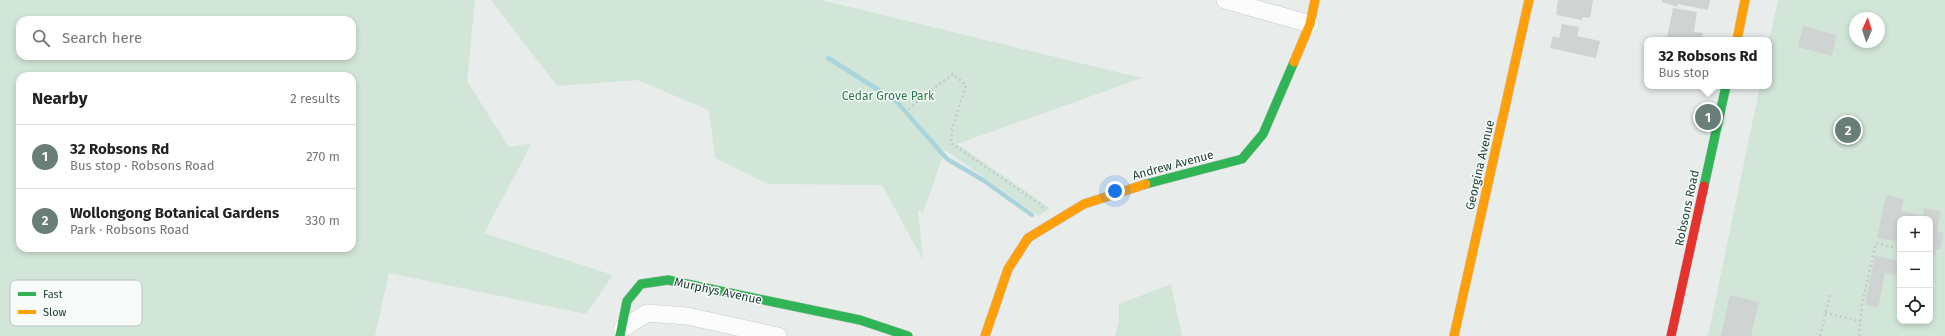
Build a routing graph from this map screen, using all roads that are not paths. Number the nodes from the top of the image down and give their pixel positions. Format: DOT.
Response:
graph roads {
  1 [pos="1225,0"];
  2 [pos="1315,0"];
  3 [pos="1529,0"];
  4 [pos="1745,0"];
  5 [pos="1310,24"];
  6 [pos="1738,37"];
  7 [pos="1725,89"];
  8 [pos="621,333"];
  9 [pos="778,336"];
  10 [pos="908,336"];
  11 [pos="985,336"];
  12 [pos="1454,336"];
  13 [pos="1671,336"];
  1 -- 5 [label="street"];
  2 -- 5 [label="street, Andrew Avenue"];
  3 -- 12 [label="street, Georgina Avenue"];
  4 -- 6 [label="street"];
  5 -- 11 [label="street, Andrew Avenue"];
  7 -- 13 [label="street, Robsons Road"];
  8 -- 9 [label="street, Murphys Avenue"];
  8 -- 10 [label="street, Murphys Avenue"];
}
